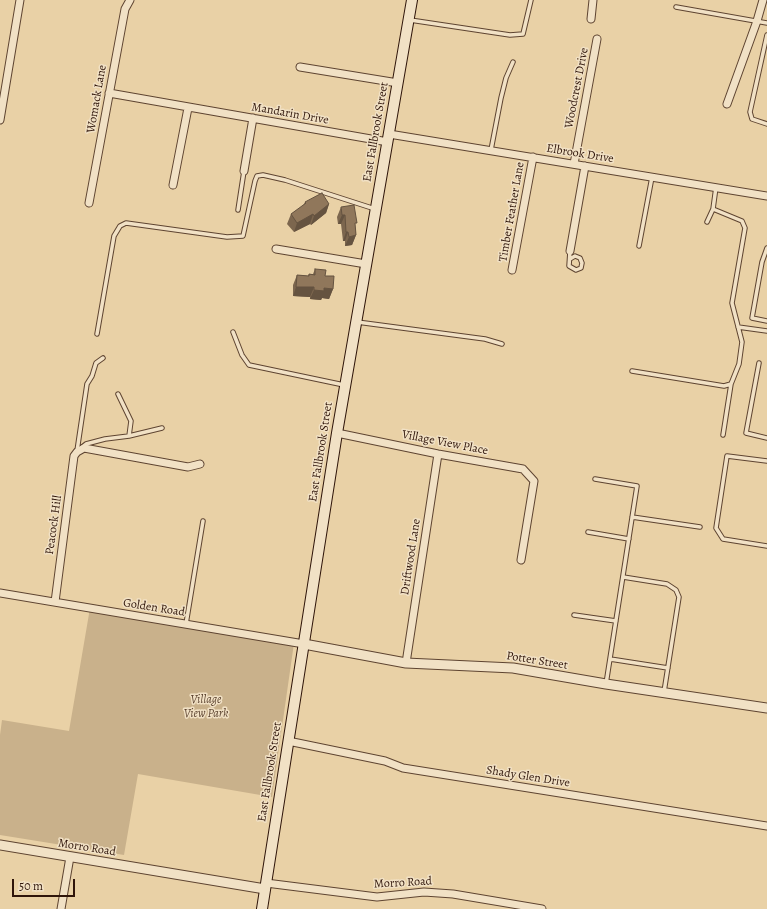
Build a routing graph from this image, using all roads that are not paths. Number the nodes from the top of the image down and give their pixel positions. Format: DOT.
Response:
graph roads {
  1 [pos="20,0"];
  2 [pos="130,0"];
  3 [pos="412,0"];
  4 [pos="531,0"];
  5 [pos="593,0"];
  6 [pos="763,0"];
  7 [pos="676,8"];
  8 [pos="591,19"];
  9 [pos="409,20"];
  10 [pos="758,21"];
  11 [pos="767,23"];
  12 [pos="767,35"];
  13 [pos="597,39"];
  14 [pos="513,62"];
  15 [pos="300,67"];
  16 [pos="398,83"];
  17 [pos="109,93"];
  18 [pos="727,104"];
  19 [pos="188,108"];
  20 [pos="253,118"];
  21 [pos="0,120"];
  22 [pos="767,124"];
  23 [pos="389,138"];
  24 [pos="491,150"];
  25 [pos="533,157"];
  26 [pos="574,164"];
  27 [pos="585,166"];
  28 [pos="244,171"];
  29 [pos="652,177"];
  30 [pos="173,185"];
  31 [pos="716,187"];
  32 [pos="767,196"];
  33 [pos="89,203"];
  34 [pos="713,209"];
  35 [pos="238,210"];
  36 [pos="376,210"];
  37 [pos="707,222"];
  38 [pos="639,246"];
  39 [pos="767,248"];
  40 [pos="276,249"];
  41 [pos="570,255"];
  42 [pos="366,264"];
  43 [pos="512,270"];
  44 [pos="767,321"];
  45 [pos="356,322"];
  46 [pos="738,327"];
  47 [pos="767,331"];
  48 [pos="233,332"];
  49 [pos="97,334"];
  50 [pos="502,344"];
  51 [pos="102,358"];
  52 [pos="759,363"];
  53 [pos="632,371"];
  54 [pos="731,384"];
  55 [pos="345,385"];
  56 [pos="118,394"];
  57 [pos="162,428"];
  58 [pos="337,433"];
  59 [pos="723,435"];
  60 [pos="129,436"];
  61 [pos="767,438"];
  62 [pos="78,451"];
  63 [pos="438,454"];
  64 [pos="767,461"];
  65 [pos="200,464"];
  66 [pos="595,479"];
  67 [pos="632,517"];
  68 [pos="203,521"];
  69 [pos="700,527"];
  70 [pos="588,532"];
  71 [pos="629,539"];
  72 [pos="767,546"];
  73 [pos="521,560"];
  74 [pos="623,577"];
  75 [pos="0,593"];
  76 [pos="55,602"];
  77 [pos="574,615"];
  78 [pos="616,621"];
  79 [pos="186,624"];
  80 [pos="304,644"];
  81 [pos="610,659"];
  82 [pos="406,663"];
  83 [pos="668,668"];
  84 [pos="606,684"];
  85 [pos="664,693"];
  86 [pos="767,708"];
  87 [pos="288,741"];
  88 [pos="767,826"];
  89 [pos="0,845"];
  90 [pos="70,857"];
  91 [pos="265,886"];
  92 [pos="61,909"];
  93 [pos="262,909"];
  94 [pos="542,909"];
  1 -- 21 [label="street"];
  2 -- 17 [label="street, Womack Lane"];
  3 -- 9 [label="main road, East Fallbrook Street"];
  4 -- 9 [label="lane"];
  5 -- 8 [label="street"];
  6 -- 10 [label="street"];
  7 -- 10 [label="lane"];
  9 -- 16 [label="main road, East Fallbrook Street"];
  10 -- 11 [label="lane"];
  10 -- 18 [label="street"];
  12 -- 22 [label="lane"];
  13 -- 26 [label="street, Woodcrest Drive"];
  14 -- 24 [label="lane"];
  15 -- 16 [label="street"];
  16 -- 23 [label="main road, East Fallbrook Street"];
  17 -- 19 [label="street, Mandarin Drive"];
  17 -- 33 [label="street, Womack Lane"];
  19 -- 20 [label="street, Mandarin Drive"];
  19 -- 30 [label="street"];
  20 -- 23 [label="street, Mandarin Drive"];
  20 -- 28 [label="street"];
  23 -- 24 [label="street, Elbrook Drive"];
  23 -- 36 [label="main road, East Fallbrook Street"];
  24 -- 25 [label="street, Elbrook Drive"];
  25 -- 26 [label="street, Elbrook Drive"];
  25 -- 43 [label="street, Timber Feather Lane"];
  26 -- 27 [label="street, Elbrook Drive"];
  27 -- 29 [label="street, Elbrook Drive"];
  27 -- 41 [label="street"];
  28 -- 35 [label="lane"];
  29 -- 31 [label="street, Elbrook Drive"];
  29 -- 38 [label="lane"];
  31 -- 32 [label="street, Elbrook Drive"];
  31 -- 34 [label="lane"];
  34 -- 37 [label="lane"];
  34 -- 46 [label="lane"];
  36 -- 42 [label="main road, East Fallbrook Street"];
  36 -- 49 [label="lane"];
  39 -- 44 [label="lane"];
  40 -- 42 [label="street"];
  42 -- 45 [label="main road, East Fallbrook Street"];
  45 -- 50 [label="lane"];
  45 -- 55 [label="main road, East Fallbrook Street"];
  46 -- 47 [label="lane"];
  46 -- 54 [label="lane"];
  48 -- 55 [label="lane"];
  51 -- 62 [label="lane"];
  52 -- 61 [label="lane"];
  53 -- 54 [label="lane"];
  54 -- 59 [label="lane"];
  55 -- 58 [label="main road, East Fallbrook Street"];
  56 -- 60 [label="lane"];
  57 -- 60 [label="lane"];
  58 -- 63 [label="street, Village View Place"];
  58 -- 80 [label="main road, East Fallbrook Street"];
  60 -- 62 [label="lane"];
  62 -- 65 [label="street"];
  62 -- 76 [label="street, Peacock Hill"];
  63 -- 73 [label="street, Village View Place"];
  63 -- 82 [label="street, Driftwood Lane"];
  64 -- 72 [label="lane"];
  66 -- 67 [label="lane"];
  67 -- 69 [label="lane"];
  67 -- 71 [label="lane"];
  68 -- 79 [label="lane"];
  70 -- 71 [label="lane"];
  71 -- 74 [label="lane"];
  74 -- 78 [label="lane"];
  74 -- 83 [label="lane"];
  75 -- 76 [label="street, Golden Road"];
  76 -- 79 [label="street, Golden Road"];
  77 -- 78 [label="lane"];
  78 -- 81 [label="lane"];
  79 -- 80 [label="street, Golden Road"];
  80 -- 82 [label="street, Potter Street"];
  80 -- 87 [label="main road, East Fallbrook Street"];
  81 -- 83 [label="lane"];
  81 -- 84 [label="lane"];
  82 -- 84 [label="street, Potter Street"];
  83 -- 85 [label="lane"];
  84 -- 85 [label="street, Potter Street"];
  85 -- 86 [label="street, Potter Street"];
  87 -- 88 [label="street, Shady Glen Drive"];
  87 -- 91 [label="main road, East Fallbrook Street"];
  89 -- 90 [label="street, Morro Road"];
  90 -- 91 [label="street, Morro Road"];
  90 -- 92 [label="street"];
  91 -- 93 [label="main road, East Fallbrook Street"];
  91 -- 94 [label="street, Morro Road"];
}
